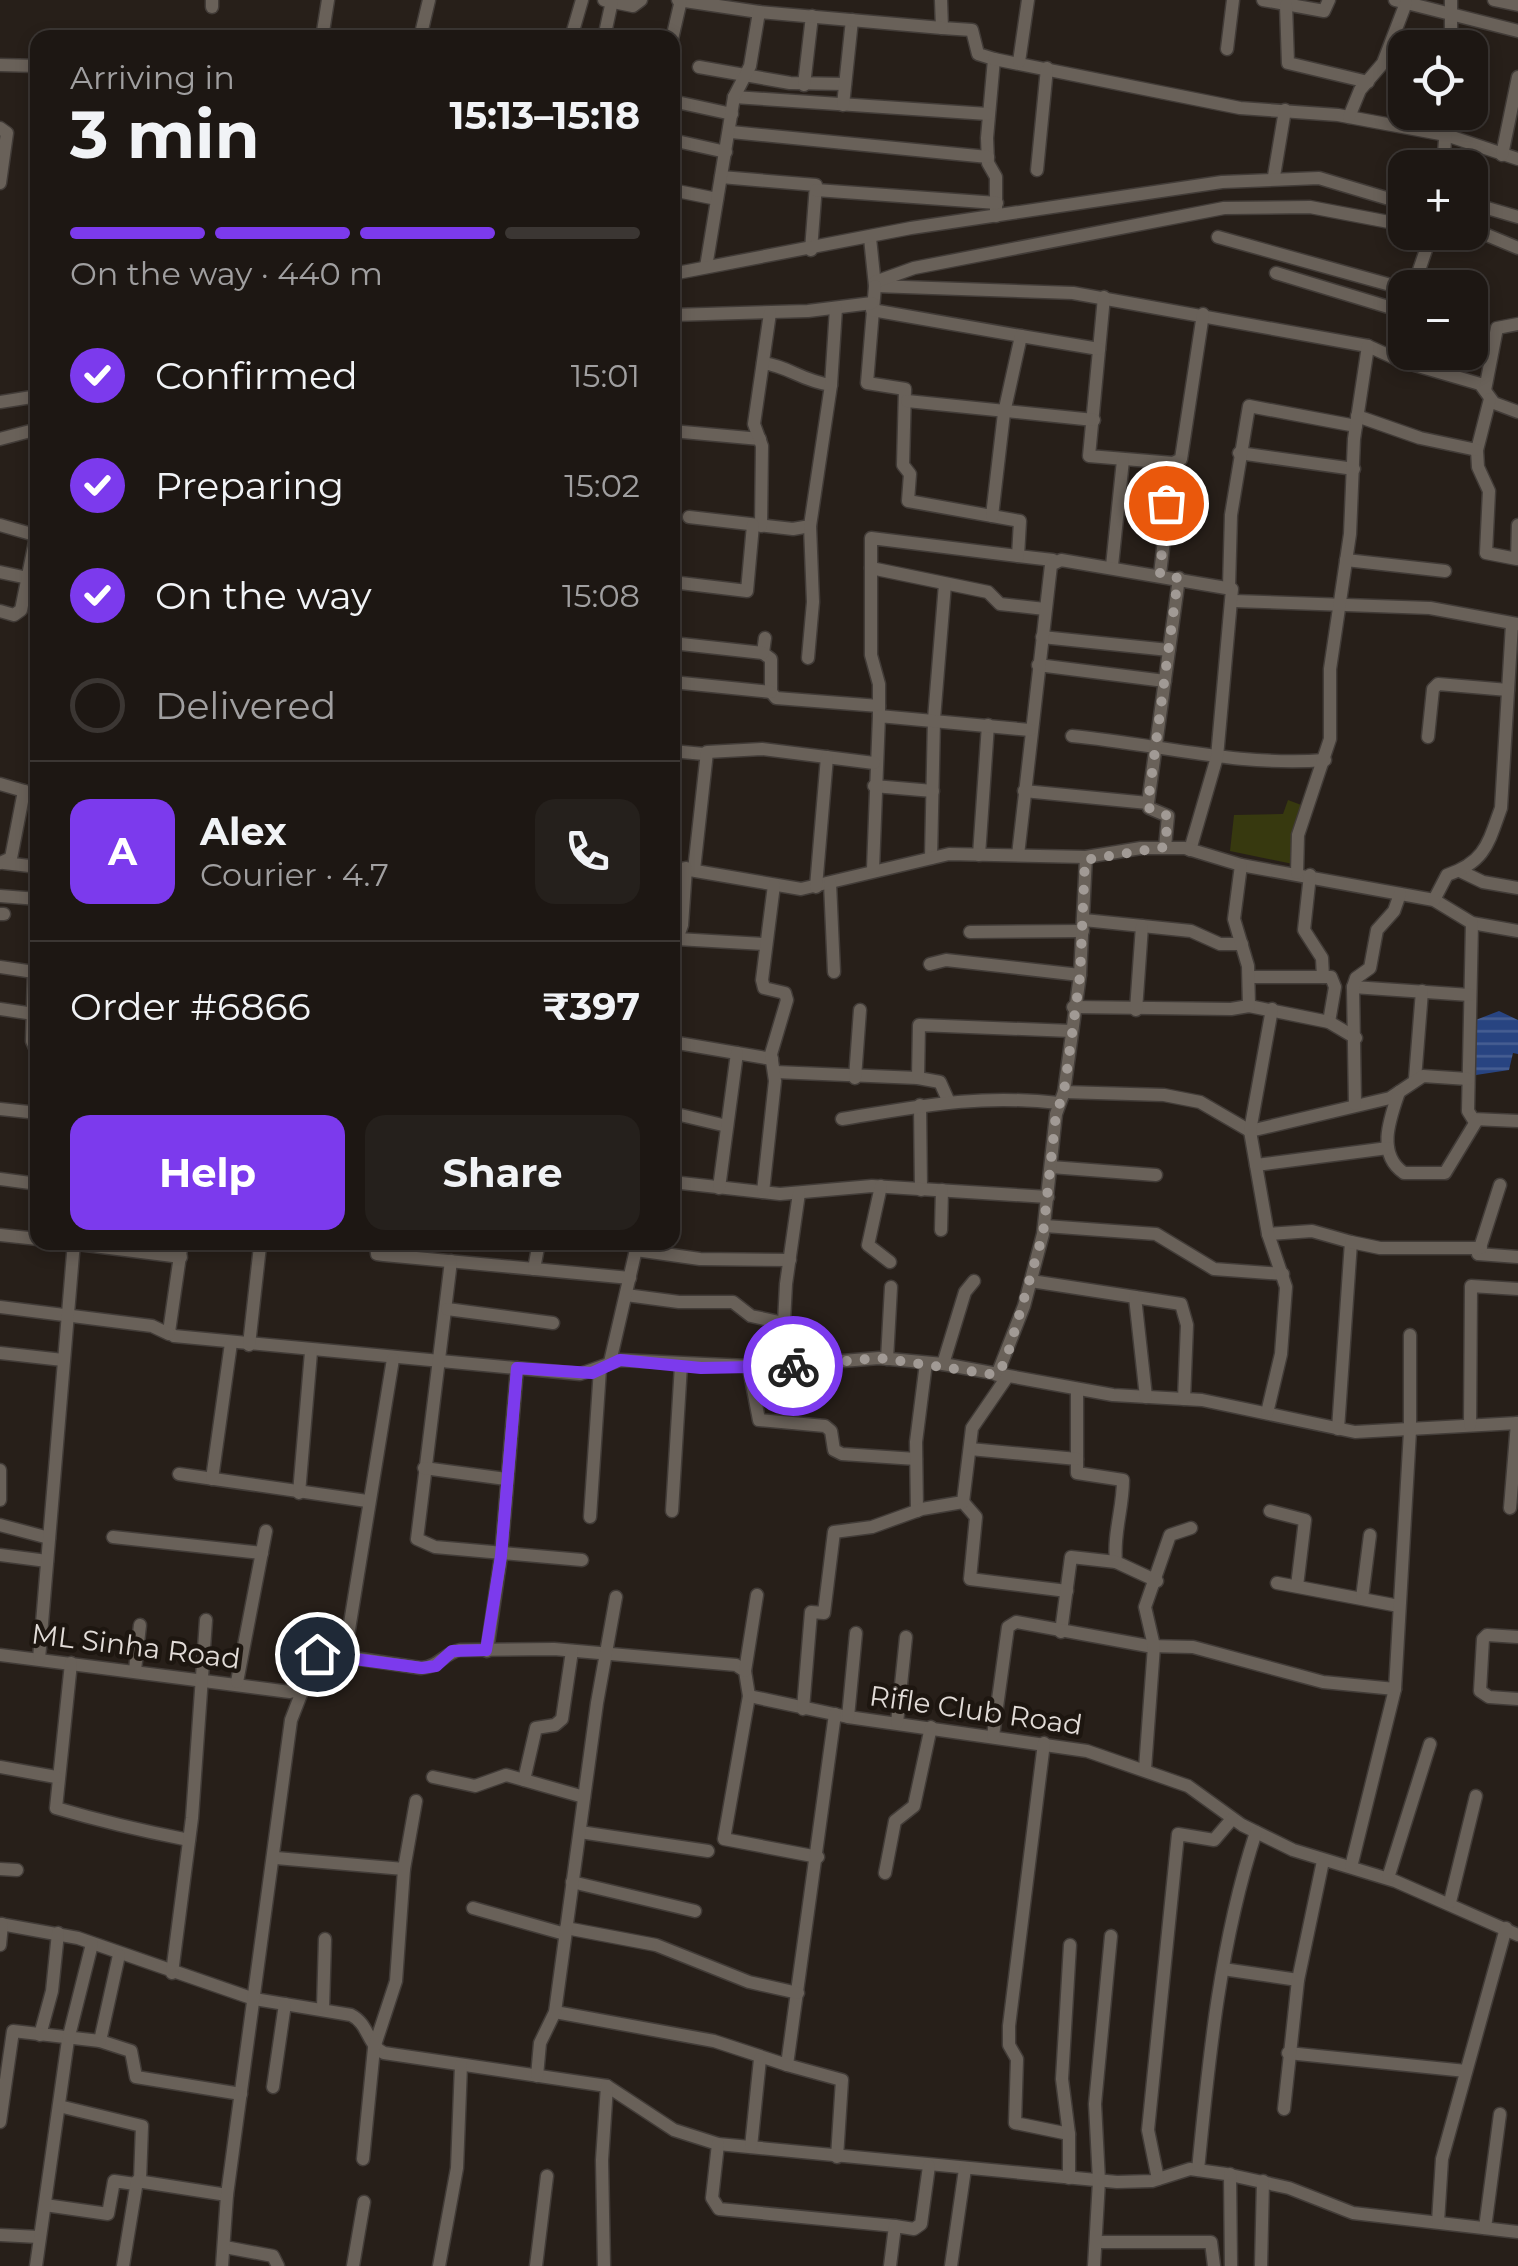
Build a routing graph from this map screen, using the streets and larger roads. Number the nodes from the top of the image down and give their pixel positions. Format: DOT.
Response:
graph roads {
  1 [pos="328,0"];
  2 [pos="429,0"];
  3 [pos="582,0"];
  4 [pos="641,0"];
  5 [pos="680,0"];
  6 [pos="941,0"];
  7 [pos="1028,0"];
  8 [pos="1233,0"];
  9 [pos="1264,0"];
  10 [pos="1329,0"];
  11 [pos="1494,0"];
  12 [pos="608,1"];
  13 [pos="1400,1"];
  14 [pos="732,4"];
  15 [pos="1286,5"];
  16 [pos="1518,5"];
  17 [pos="1452,6"];
  18 [pos="759,12"];
  19 [pos="812,16"];
  20 [pos="852,20"];
  21 [pos="942,28"];
  22 [pos="323,30"];
  23 [pos="422,30"];
  24 [pos="573,30"];
  25 [pos="605,30"];
  26 [pos="674,30"];
  27 [pos="1518,31"];
  28 [pos="1227,49"];
  29 [pos="994,60"];
  30 [pos="1019,62"];
  31 [pos="0,65"];
  32 [pos="30,66"];
  33 [pos="699,67"];
  34 [pos="1047,68"];
  35 [pos="741,76"];
  36 [pos="1518,77"];
  37 [pos="1368,82"];
  38 [pos="804,84"];
  39 [pos="845,84"];
  40 [pos="734,97"];
  41 [pos="680,103"];
  42 [pos="843,105"];
  43 [pos="1285,110"];
  44 [pos="732,114"];
  45 [pos="988,114"];
  46 [pos="1349,117"];
  47 [pos="0,128"];
  48 [pos="1446,130"];
  49 [pos="731,132"];
  50 [pos="1446,136"];
  51 [pos="680,142"];
  52 [pos="1445,150"];
  53 [pos="726,152"];
  54 [pos="1502,155"];
  55 [pos="988,157"];
  56 [pos="1518,160"];
  57 [pos="1037,170"];
  58 [pos="1274,176"];
  59 [pos="721,177"];
  60 [pos="0,183"];
  61 [pos="816,190"];
  62 [pos="680,192"];
  63 [pos="1388,198"];
  64 [pos="716,199"];
  65 [pos="1488,208"];
  66 [pos="996,210"];
  67 [pos="1518,216"];
  68 [pos="1388,222"];
  69 [pos="1488,236"];
  70 [pos="1218,237"];
  71 [pos="871,246"];
  72 [pos="1518,248"];
  73 [pos="811,250"];
  74 [pos="706,267"];
  75 [pos="680,272"];
  76 [pos="1276,274"];
  77 [pos="874,281"];
  78 [pos="1388,284"];
  79 [pos="1104,297"];
  80 [pos="872,307"];
  81 [pos="1388,307"];
  82 [pos="836,308"];
  83 [pos="770,313"];
  84 [pos="1203,314"];
  85 [pos="680,316"];
  86 [pos="1518,324"];
  87 [pos="1021,336"];
  88 [pos="1368,346"];
  89 [pos="1099,349"];
  90 [pos="1388,351"];
  91 [pos="763,363"];
  92 [pos="1444,370"];
  93 [pos="830,385"];
  94 [pos="1488,394"];
  95 [pos="30,397"];
  96 [pos="906,401"];
  97 [pos="0,402"];
  98 [pos="1518,412"];
  99 [pos="1004,413"];
  100 [pos="1094,420"];
  101 [pos="1356,421"];
  102 [pos="30,431"];
  103 [pos="680,431"];
  104 [pos="0,439"];
  105 [pos="760,440"];
  106 [pos="1477,450"];
  107 [pos="1239,453"];
  108 [pos="1123,460"];
  109 [pos="1173,463"];
  110 [pos="1354,469"];
  111 [pos="689,516"];
  112 [pos="992,516"];
  113 [pos="0,525"];
  114 [pos="1518,525"];
  115 [pos="757,526"];
  116 [pos="810,526"];
  117 [pos="30,530"];
  118 [pos="1018,556"];
  119 [pos="1054,560"];
  120 [pos="1346,560"];
  121 [pos="30,566"];
  122 [pos="1112,566"];
  123 [pos="871,568"];
  124 [pos="1445,571"];
  125 [pos="0,572"];
  126 [pos="1160,574"];
  127 [pos="28,578"];
  128 [pos="1178,578"];
  129 [pos="680,583"];
  130 [pos="945,584"];
  131 [pos="1232,594"];
  132 [pos="1340,603"];
  133 [pos="1045,609"];
  134 [pos="0,612"];
  135 [pos="1515,624"];
  136 [pos="1042,637"];
  137 [pos="680,644"];
  138 [pos="1169,650"];
  139 [pos="808,658"];
  140 [pos="1038,665"];
  141 [pos="1165,680"];
  142 [pos="680,683"];
  143 [pos="1508,690"];
  144 [pos="771,692"];
  145 [pos="880,711"];
  146 [pos="934,720"];
  147 [pos="988,725"];
  148 [pos="1030,730"];
  149 [pos="1072,736"];
  150 [pos="1428,737"];
  151 [pos="1156,744"];
  152 [pos="680,752"];
  153 [pos="704,754"];
  154 [pos="827,757"];
  155 [pos="1217,757"];
  156 [pos="1325,760"];
  157 [pos="874,762"];
  158 [pos="0,784"];
  159 [pos="874,786"];
  160 [pos="932,792"];
  161 [pos="1024,792"];
  162 [pos="30,793"];
  163 [pos="30,796"];
  164 [pos="1148,803"];
  165 [pos="1165,847"];
  166 [pos="1190,850"];
  167 [pos="980,855"];
  168 [pos="1018,856"];
  169 [pos="1086,857"];
  170 [pos="930,858"];
  171 [pos="2,863"];
  172 [pos="1241,865"];
  173 [pos="30,866"];
  174 [pos="684,868"];
  175 [pos="873,869"];
  176 [pos="1460,871"];
  177 [pos="1303,874"];
  178 [pos="774,885"];
  179 [pos="823,885"];
  180 [pos="1518,888"];
  181 [pos="1400,894"];
  182 [pos="0,896"];
  183 [pos="30,898"];
  184 [pos="1434,900"];
  185 [pos="680,903"];
  186 [pos="1472,923"];
  187 [pos="1084,926"];
  188 [pos="1142,926"];
  189 [pos="1518,931"];
  190 [pos="970,932"];
  191 [pos="765,944"];
  192 [pos="1242,944"];
  193 [pos="680,946"];
  194 [pos="930,964"];
  195 [pos="0,967"];
  196 [pos="30,971"];
  197 [pos="834,972"];
  198 [pos="1080,976"];
  199 [pos="1249,977"];
  200 [pos="1323,977"];
  201 [pos="1354,987"];
  202 [pos="1422,991"];
  203 [pos="1470,995"];
  204 [pos="1249,1006"];
  205 [pos="1073,1007"];
  206 [pos="0,1009"];
  207 [pos="1272,1009"];
  208 [pos="860,1010"];
  209 [pos="1136,1010"];
  210 [pos="30,1013"];
  211 [pos="1330,1022"];
  212 [pos="1072,1030"];
  213 [pos="1356,1038"];
  214 [pos="680,1043"];
  215 [pos="737,1053"];
  216 [pos="774,1066"];
  217 [pos="855,1078"];
  218 [pos="918,1078"];
  219 [pos="1415,1078"];
  220 [pos="1468,1079"];
  221 [pos="1399,1092"];
  222 [pos="1062,1097"];
  223 [pos="948,1100"];
  224 [pos="1355,1104"];
  225 [pos="920,1105"];
  226 [pos="0,1109"];
  227 [pos="30,1112"];
  228 [pos="680,1115"];
  229 [pos="842,1119"];
  230 [pos="1477,1120"];
  231 [pos="1518,1121"];
  232 [pos="727,1126"];
  233 [pos="1250,1132"];
  234 [pos="1388,1148"];
  235 [pos="1256,1165"];
  236 [pos="1051,1167"];
  237 [pos="1156,1175"];
  238 [pos="0,1179"];
  239 [pos="30,1183"];
  240 [pos="680,1183"];
  241 [pos="1500,1185"];
  242 [pos="881,1186"];
  243 [pos="720,1188"];
  244 [pos="921,1190"];
  245 [pos="942,1190"];
  246 [pos="763,1192"];
  247 [pos="799,1194"];
  248 [pos="1048,1197"];
  249 [pos="1044,1226"];
  250 [pos="941,1230"];
  251 [pos="1268,1234"];
  252 [pos="0,1235"];
  253 [pos="30,1238"];
  254 [pos="1351,1242"];
  255 [pos="1480,1248"];
  256 [pos="71,1250"];
  257 [pos="182,1250"];
  258 [pos="260,1250"];
  259 [pos="377,1250"];
  260 [pos="538,1250"];
  261 [pos="636,1250"];
  262 [pos="656,1250"];
  263 [pos="1518,1258"];
  264 [pos="790,1260"];
  265 [pos="451,1261"];
  266 [pos="890,1262"];
  267 [pos="534,1269"];
  268 [pos="1283,1274"];
  269 [pos="630,1278"];
  270 [pos="974,1281"];
  271 [pos="1031,1281"];
  272 [pos="891,1287"];
  273 [pos="1518,1290"];
  274 [pos="626,1294"];
  275 [pos="1135,1297"];
  276 [pos="0,1306"];
  277 [pos="447,1309"];
  278 [pos="67,1312"];
  279 [pos="784,1322"];
  280 [pos="553,1323"];
  281 [pos="169,1334"];
  282 [pos="1410,1335"];
  283 [pos="231,1343"];
  284 [pos="249,1344"];
  285 [pos="0,1352"];
  286 [pos="311,1352"];
  287 [pos="393,1358"];
  288 [pos="887,1359"];
  289 [pos="63,1360"];
  290 [pos="782,1360"];
  291 [pos="442,1363"];
  292 [pos="926,1363"];
  293 [pos="943,1364"];
  294 [pos="605,1365"];
  295 [pos="682,1365"];
  296 [pos="517,1368"];
  297 [pos="750,1368"];
  298 [pos="1002,1376"];
  299 [pos="1077,1389"];
  300 [pos="1146,1397"];
  301 [pos="1184,1399"];
  302 [pos="1266,1413"];
  303 [pos="1518,1423"];
  304 [pos="1470,1425"];
  305 [pos="1338,1428"];
  306 [pos="1410,1431"];
  307 [pos="970,1450"];
  308 [pos="1077,1459"];
  309 [pos="916,1460"];
  310 [pos="424,1468"];
  311 [pos="0,1470"];
  312 [pos="178,1474"];
  313 [pos="506,1479"];
  314 [pos="212,1480"];
  315 [pos="298,1493"];
  316 [pos="0,1500"];
  317 [pos="367,1500"];
  318 [pos="964,1502"];
  319 [pos="1510,1508"];
  320 [pos="672,1511"];
  321 [pos="917,1511"];
  322 [pos="1270,1511"];
  323 [pos="590,1517"];
  324 [pos="0,1526"];
  325 [pos="1191,1528"];
  326 [pos="266,1531"];
  327 [pos="1370,1535"];
  328 [pos="113,1537"];
  329 [pos="48,1538"];
  330 [pos="262,1553"];
  331 [pos="0,1556"];
  332 [pos="501,1556"];
  333 [pos="582,1560"];
  334 [pos="47,1561"];
  335 [pos="1116,1562"];
  336 [pos="1157,1580"];
  337 [pos="1277,1583"];
  338 [pos="1297,1586"];
  339 [pos="1067,1591"];
  340 [pos="757,1595"];
  341 [pos="616,1596"];
  342 [pos="1362,1598"];
  343 [pos="1399,1606"];
  344 [pos="206,1620"];
  345 [pos="140,1625"];
  346 [pos="856,1632"];
  347 [pos="1061,1632"];
  348 [pos="1518,1636"];
  349 [pos="906,1638"];
  350 [pos="1154,1646"];
  351 [pos="486,1650"];
  352 [pos="572,1651"];
  353 [pos="345,1654"];
  354 [pos="608,1654"];
  355 [pos="0,1655"];
  356 [pos="39,1659"];
  357 [pos="71,1663"];
  358 [pos="135,1670"];
  359 [pos="745,1671"];
  360 [pos="202,1678"];
  361 [pos="238,1682"];
  362 [pos="1395,1688"];
  363 [pos="303,1690"];
  364 [pos="749,1696"];
  365 [pos="1518,1699"];
  366 [pos="802,1709"];
  367 [pos="842,1716"];
  368 [pos="897,1723"];
  369 [pos="932,1728"];
  370 [pos="993,1736"];
  371 [pos="1044,1742"];
  372 [pos="1430,1744"];
  373 [pos="0,1767"];
  374 [pos="1145,1769"];
  375 [pos="56,1777"];
  376 [pos="434,1777"];
  377 [pos="524,1780"];
  378 [pos="1476,1796"];
  379 [pos="584,1797"];
  380 [pos="416,1802"];
  381 [pos="1232,1819"];
  382 [pos="580,1832"];
  383 [pos="1256,1832"];
  384 [pos="189,1840"];
  385 [pos="708,1851"];
  386 [pos="818,1856"];
  387 [pos="276,1858"];
  388 [pos="1323,1860"];
  389 [pos="1352,1867"];
  390 [pos="0,1869"];
  391 [pos="404,1869"];
  392 [pos="17,1870"];
  393 [pos="885,1873"];
  394 [pos="1388,1878"];
  395 [pos="572,1882"];
  396 [pos="1450,1902"];
  397 [pos="473,1908"];
  398 [pos="695,1911"];
  399 [pos="1,1924"];
  400 [pos="565,1931"];
  401 [pos="1512,1931"];
  402 [pos="58,1933"];
  403 [pos="1111,1936"];
  404 [pos="325,1939"];
  405 [pos="92,1944"];
  406 [pos="0,1945"];
  407 [pos="1070,1945"];
  408 [pos="118,1955"];
  409 [pos="1222,1969"];
  410 [pos="172,1973"];
  411 [pos="1298,1980"];
  412 [pos="798,1993"];
  413 [pos="254,1999"];
  414 [pos="285,2004"];
  415 [pos="323,2008"];
  416 [pos="554,2012"];
  417 [pos="7,2030"];
  418 [pos="40,2035"];
  419 [pos="68,2040"];
  420 [pos="100,2041"];
  421 [pos="374,2048"];
  422 [pos="1288,2053"];
  423 [pos="760,2059"];
  424 [pos="461,2065"];
  425 [pos="787,2065"];
  426 [pos="1466,2071"];
  427 [pos="537,2076"];
  428 [pos="606,2086"];
  429 [pos="274,2087"];
  430 [pos="241,2094"];
  431 [pos="2,2095"];
  432 [pos="60,2106"];
  433 [pos="1284,2110"];
  434 [pos="1500,2114"];
  435 [pos="0,2119"];
  436 [pos="1069,2134"];
  437 [pos="718,2144"];
  438 [pos="750,2148"];
  439 [pos="837,2157"];
  440 [pos="363,2159"];
  441 [pos="929,2166"];
  442 [pos="965,2169"];
  443 [pos="1198,2170"];
  444 [pos="1230,2174"];
  445 [pos="547,2176"];
  446 [pos="1068,2178"];
  447 [pos="1158,2179"];
  448 [pos="1099,2181"];
  449 [pos="1263,2181"];
  450 [pos="138,2182"];
  451 [pos="226,2195"];
  452 [pos="364,2202"];
  453 [pos="44,2205"];
  454 [pos="1438,2222"];
  455 [pos="895,2226"];
  456 [pos="1485,2228"];
  457 [pos="1518,2232"];
  458 [pos="0,2235"];
  459 [pos="39,2237"];
  460 [pos="1096,2242"];
  461 [pos="226,2247"];
  462 [pos="36,2266"];
  463 [pos="123,2266"];
  464 [pos="222,2266"];
  465 [pos="278,2266"];
  466 [pos="354,2266"];
  467 [pos="439,2266"];
  468 [pos="536,2266"];
  469 [pos="604,2266"];
  470 [pos="890,2266"];
  471 [pos="952,2266"];
  472 [pos="1094,2266"];
  473 [pos="1214,2266"];
  474 [pos="1231,2266"];
  475 [pos="1261,2266"];
  1 -- 22 [label="street"];
  2 -- 23 [label="street"];
  3 -- 24 [label="street"];
  4 -- 12 [label="street"];
  5 -- 14 [label="street"];
  5 -- 26 [label="street"];
  6 -- 21 [label="street"];
  7 -- 30 [label="street"];
  8 -- 28 [label="street"];
  9 -- 15 [label="street"];
  10 -- 15 [label="street"];
  11 -- 16 [label="street"];
  12 -- 25 [label="street"];
  13 -- 17 [label="street"];
  13 -- 37 [label="street"];
  14 -- 18 [label="street"];
  15 -- 37 [label="street"];
  17 -- 27 [label="street"];
  18 -- 19 [label="street"];
  18 -- 35 [label="street"];
  19 -- 20 [label="street"];
  19 -- 38 [label="street"];
  20 -- 21 [label="street"];
  20 -- 39 [label="street"];
  21 -- 29 [label="street"];
  29 -- 30 [label="street"];
  29 -- 45 [label="street"];
  30 -- 34 [label="street"];
  31 -- 32 [label="street"];
  33 -- 35 [label="street"];
  34 -- 43 [label="street"];
  34 -- 57 [label="street"];
  35 -- 38 [label="street"];
  35 -- 40 [label="street"];
  36 -- 54 [label="street"];
  37 -- 46 [label="street"];
  38 -- 39 [label="street"];
  39 -- 42 [label="street"];
  40 -- 42 [label="street"];
  40 -- 44 [label="street"];
  41 -- 44 [label="street"];
  42 -- 45 [label="street"];
  43 -- 46 [label="street"];
  43 -- 58 [label="street"];
  44 -- 49 [label="street"];
  45 -- 55 [label="street"];
  46 -- 50 [label="street"];
  47 -- 60 [label="street"];
  48 -- 50 [label="street"];
  49 -- 53 [label="street"];
  49 -- 55 [label="street"];
  50 -- 52 [label="street"];
  50 -- 54 [label="street"];
  51 -- 53 [label="street"];
  53 -- 59 [label="street"];
  54 -- 56 [label="street"];
  55 -- 66 [label="street"];
  58 -- 63 [label="street"];
  58 -- 66 [label="street"];
  59 -- 61 [label="street"];
  59 -- 64 [label="street"];
  61 -- 66 [label="street"];
  61 -- 73 [label="street"];
  62 -- 64 [label="street"];
  64 -- 74 [label="street"];
  65 -- 67 [label="street"];
  66 -- 71 [label="street"];
  68 -- 77 [label="street"];
  69 -- 72 [label="street"];
  70 -- 78 [label="street"];
  71 -- 73 [label="street"];
  71 -- 77 [label="street"];
  73 -- 74 [label="street"];
  74 -- 75 [label="street"];
  76 -- 81 [label="street"];
  77 -- 79 [label="street"];
  77 -- 80 [label="street"];
  79 -- 84 [label="street"];
  79 -- 89 [label="street"];
  80 -- 82 [label="street"];
  80 -- 87 [label="street"];
  80 -- 96 [label="street"];
  82 -- 83 [label="street"];
  82 -- 93 [label="street"];
  83 -- 85 [label="street"];
  83 -- 91 [label="street"];
  84 -- 88 [label="street"];
  84 -- 109 [label="street"];
  86 -- 94 [label="street"];
  87 -- 89 [label="street"];
  87 -- 99 [label="street"];
  88 -- 90 [label="street"];
  88 -- 101 [label="street"];
  89 -- 100 [label="street"];
  91 -- 93 [label="street"];
  91 -- 105 [label="street"];
  92 -- 94 [label="street"];
  93 -- 116 [label="street"];
  94 -- 98 [label="street"];
  94 -- 106 [label="street"];
  95 -- 97 [label="street"];
  96 -- 99 [label="street"];
  96 -- 112 [label="street"];
  99 -- 100 [label="street"];
  99 -- 112 [label="street"];
  100 -- 108 [label="street"];
  101 -- 106 [label="street"];
  101 -- 107 [label="street"];
  101 -- 110 [label="street"];
  102 -- 104 [label="street"];
  103 -- 105 [label="street"];
  105 -- 115 [label="street"];
  106 -- 114 [label="street"];
  107 -- 110 [label="street"];
  107 -- 131 [label="street"];
  108 -- 109 [label="street"];
  108 -- 122 [label="street"];
  109 -- 126 [label="street"];
  110 -- 120 [label="street"];
  111 -- 115 [label="street"];
  112 -- 118 [label="street"];
  113 -- 117 [label="street"];
  115 -- 116 [label="street"];
  115 -- 129 [label="street"];
  116 -- 139 [label="street"];
  118 -- 119 [label="street"];
  118 -- 123 [label="street"];
  119 -- 122 [label="street"];
  119 -- 133 [label="street"];
  120 -- 124 [label="street"];
  120 -- 132 [label="street"];
  121 -- 127 [label="street"];
  122 -- 126 [label="street"];
  123 -- 130 [label="street"];
  123 -- 145 [label="street"];
  125 -- 127 [label="street"];
  126 -- 128 [label="street"];
  127 -- 134 [label="street"];
  128 -- 131 [label="street"];
  128 -- 138 [label="street"];
  130 -- 133 [label="street"];
  130 -- 146 [label="street"];
  131 -- 132 [label="street"];
  131 -- 155 [label="street"];
  132 -- 135 [label="street"];
  132 -- 156 [label="street"];
  133 -- 136 [label="street"];
  135 -- 143 [label="street"];
  136 -- 138 [label="street"];
  136 -- 140 [label="street"];
  137 -- 144 [label="street"];
  138 -- 141 [label="street"];
  140 -- 141 [label="street"];
  140 -- 148 [label="street"];
  141 -- 151 [label="street"];
  142 -- 144 [label="street"];
  143 -- 150 [label="street"];
  143 -- 176 [label="street"];
  144 -- 145 [label="street"];
  145 -- 146 [label="street"];
  145 -- 157 [label="street"];
  146 -- 147 [label="street"];
  146 -- 160 [label="street"];
  147 -- 148 [label="street"];
  147 -- 167 [label="street"];
  148 -- 161 [label="street"];
  149 -- 151 [label="street"];
  151 -- 155 [label="street"];
  151 -- 164 [label="street"];
  152 -- 153 [label="street"];
  153 -- 154 [label="street"];
  153 -- 174 [label="street"];
  154 -- 157 [label="street"];
  154 -- 179 [label="street"];
  155 -- 156 [label="street"];
  155 -- 166 [label="street"];
  156 -- 177 [label="street"];
  157 -- 159 [label="street"];
  158 -- 162 [label="street"];
  159 -- 160 [label="street"];
  159 -- 175 [label="street"];
  160 -- 170 [label="street"];
  161 -- 164 [label="street"];
  161 -- 168 [label="street"];
  163 -- 171 [label="street"];
  164 -- 165 [label="street"];
  165 -- 166 [label="street"];
  165 -- 169 [label="street"];
  166 -- 172 [label="street"];
  167 -- 168 [label="street"];
  167 -- 170 [label="street"];
  168 -- 169 [label="street"];
  169 -- 187 [label="street"];
  170 -- 175 [label="street"];
  171 -- 173 [label="street"];
  172 -- 177 [label="street"];
  172 -- 192 [label="street"];
  174 -- 178 [label="street"];
  174 -- 185 [label="street"];
  175 -- 179 [label="street"];
  176 -- 180 [label="street"];
  176 -- 184 [label="street"];
  177 -- 181 [label="street"];
  177 -- 200 [label="street"];
  178 -- 179 [label="street"];
  178 -- 191 [label="street"];
  179 -- 197 [label="street"];
  181 -- 184 [label="street"];
  181 -- 201 [label="street"];
  182 -- 183 [label="street"];
  184 -- 186 [label="street"];
  186 -- 189 [label="street"];
  186 -- 203 [label="street"];
  187 -- 188 [label="street"];
  187 -- 190 [label="street"];
  187 -- 198 [label="street"];
  188 -- 192 [label="street"];
  188 -- 209 [label="street"];
  191 -- 193 [label="street"];
  191 -- 216 [label="street"];
  192 -- 199 [label="street"];
  194 -- 198 [label="street"];
  195 -- 196 [label="street"];
  198 -- 205 [label="street"];
  199 -- 200 [label="street"];
  199 -- 204 [label="street"];
  200 -- 211 [label="street"];
  201 -- 202 [label="street"];
  201 -- 213 [label="street"];
  202 -- 203 [label="street"];
  202 -- 219 [label="street"];
  203 -- 220 [label="street"];
  204 -- 207 [label="street"];
  204 -- 209 [label="street"];
  205 -- 209 [label="street"];
  205 -- 212 [label="street"];
  206 -- 210 [label="street"];
  207 -- 211 [label="street"];
  207 -- 233 [label="street"];
  208 -- 217 [label="street"];
  211 -- 213 [label="street"];
  212 -- 218 [label="street"];
  212 -- 222 [label="street"];
  213 -- 224 [label="street"];
  214 -- 215 [label="street"];
  215 -- 216 [label="street"];
  215 -- 232 [label="street"];
  216 -- 217 [label="street"];
  216 -- 246 [label="street"];
  217 -- 218 [label="street"];
  218 -- 223 [label="street"];
  219 -- 220 [label="street"];
  219 -- 221 [label="street"];
  220 -- 230 [label="street"];
  221 -- 224 [label="street"];
  221 -- 234 [label="street"];
  222 -- 223 [label="street"];
  222 -- 233 [label="street"];
  222 -- 236 [label="street"];
  223 -- 225 [label="street"];
  224 -- 233 [label="street"];
  225 -- 229 [label="street"];
  225 -- 244 [label="street"];
  226 -- 227 [label="street"];
  228 -- 232 [label="street"];
  230 -- 231 [label="street"];
  230 -- 234 [label="street"];
  232 -- 243 [label="street"];
  233 -- 235 [label="street"];
  234 -- 235 [label="street"];
  235 -- 251 [label="street"];
  236 -- 237 [label="street"];
  236 -- 248 [label="street"];
  238 -- 239 [label="street"];
  240 -- 243 [label="street"];
  241 -- 255 [label="street"];
  242 -- 244 [label="street"];
  242 -- 247 [label="street"];
  242 -- 266 [label="street"];
  243 -- 246 [label="street"];
  244 -- 245 [label="street"];
  245 -- 248 [label="street"];
  245 -- 250 [label="street"];
  246 -- 247 [label="street"];
  247 -- 264 [label="street"];
  248 -- 249 [label="street"];
  249 -- 268 [label="street"];
  249 -- 271 [label="street"];
  251 -- 254 [label="street"];
  251 -- 268 [label="street"];
  252 -- 253 [label="street"];
  254 -- 255 [label="street"];
  254 -- 305 [label="street"];
  255 -- 263 [label="street"];
  256 -- 278 [label="street"];
  257 -- 281 [label="street"];
  258 -- 284 [label="street"];
  259 -- 265 [label="street"];
  260 -- 267 [label="street"];
  261 -- 269 [label="street"];
  262 -- 264 [label="street"];
  264 -- 279 [label="street"];
  265 -- 267 [label="street"];
  265 -- 277 [label="street"];
  267 -- 269 [label="street"];
  268 -- 302 [label="street"];
  269 -- 274 [label="street"];
  270 -- 293 [label="street"];
  271 -- 275 [label="street"];
  271 -- 298 [label="street"];
  272 -- 288 [label="street"];
  273 -- 304 [label="street"];
  274 -- 279 [label="street"];
  274 -- 294 [label="street"];
  275 -- 300 [label="street"];
  275 -- 301 [label="street"];
  276 -- 278 [label="street"];
  277 -- 280 [label="street"];
  277 -- 291 [label="street"];
  278 -- 281 [label="street"];
  278 -- 289 [label="street"];
  279 -- 290 [label="street"];
  281 -- 283 [label="street"];
  282 -- 306 [label="street"];
  283 -- 284 [label="street"];
  283 -- 314 [label="street"];
  284 -- 286 [label="street"];
  285 -- 289 [label="street"];
  286 -- 287 [label="street"];
  286 -- 315 [label="street"];
  287 -- 291 [label="street"];
  287 -- 317 [label="street"];
  288 -- 292 [label="street"];
  288 -- 297 [label="street"];
  289 -- 329 [label="street"];
  291 -- 296 [label="street"];
  291 -- 310 [label="street"];
  292 -- 293 [label="street"];
  292 -- 309 [label="street"];
  293 -- 298 [label="street"];
  294 -- 295 [label="street"];
  294 -- 296 [label="street"];
  294 -- 323 [label="street"];
  295 -- 297 [label="street"];
  295 -- 320 [label="street"];
  296 -- 313 [label="street"];
  297 -- 309 [label="street"];
  298 -- 299 [label="street"];
  298 -- 307 [label="street"];
  299 -- 300 [label="street"];
  299 -- 308 [label="street"];
  300 -- 301 [label="street"];
  301 -- 302 [label="street"];
  302 -- 305 [label="street"];
  303 -- 304 [label="street"];
  303 -- 319 [label="street"];
  304 -- 306 [label="street"];
  305 -- 306 [label="street"];
  306 -- 343 [label="street"];
  307 -- 308 [label="street"];
  307 -- 318 [label="street"];
  308 -- 335 [label="street"];
  309 -- 321 [label="street"];
  310 -- 313 [label="street"];
  310 -- 332 [label="street"];
  311 -- 316 [label="street"];
  312 -- 314 [label="street"];
  313 -- 332 [label="street"];
  314 -- 315 [label="street"];
  315 -- 317 [label="street"];
  317 -- 353 [label="street"];
  318 -- 321 [label="street"];
  318 -- 339 [label="street"];
  321 -- 366 [label="street"];
  322 -- 338 [label="street"];
  324 -- 329 [label="street"];
  325 -- 336 [label="street"];
  326 -- 330 [label="street"];
  327 -- 342 [label="street"];
  328 -- 330 [label="street"];
  329 -- 334 [label="street"];
  330 -- 361 [label="street"];
  331 -- 334 [label="street"];
  332 -- 333 [label="street"];
  332 -- 351 [label="street"];
  334 -- 356 [label="street"];
  335 -- 336 [label="street"];
  335 -- 339 [label="street"];
  336 -- 350 [label="street"];
  337 -- 338 [label="street"];
  338 -- 342 [label="street"];
  339 -- 347 [label="street"];
  340 -- 359 [label="street"];
  341 -- 354 [label="street"];
  342 -- 343 [label="street"];
  343 -- 362 [label="street"];
  344 -- 360 [label="street"];
  345 -- 358 [label="street"];
  346 -- 367 [label="street"];
  347 -- 350 [label="street"];
  347 -- 370 [label="street"];
  348 -- 365 [label="street"];
  349 -- 368 [label="street"];
  350 -- 362 [label="street"];
  350 -- 374 [label="street"];
  351 -- 352 [label="street"];
  351 -- 353 [label="street"];
  352 -- 354 [label="street"];
  352 -- 377 [label="street"];
  353 -- 363 [label="street"];
  354 -- 359 [label="street"];
  354 -- 379 [label="street"];
  355 -- 356 [label="street, ML Sinha Road"];
  356 -- 357 [label="street, ML Sinha Road"];
  357 -- 358 [label="street, ML Sinha Road"];
  357 -- 375 [label="street"];
  358 -- 360 [label="street, ML Sinha Road"];
  359 -- 364 [label="street"];
  360 -- 361 [label="street, ML Sinha Road"];
  360 -- 384 [label="street"];
  361 -- 363 [label="street, ML Sinha Road"];
  362 -- 389 [label="street"];
  363 -- 387 [label="street"];
  364 -- 366 [label="street, Rifle Club Road"];
  364 -- 386 [label="street"];
  366 -- 367 [label="street, Rifle Club Road"];
  367 -- 368 [label="street, Rifle Club Road"];
  367 -- 386 [label="street"];
  368 -- 369 [label="street, Rifle Club Road"];
  369 -- 370 [label="street, Rifle Club Road"];
  369 -- 393 [label="street"];
  370 -- 371 [label="street, Rifle Club Road"];
  371 -- 374 [label="street, Rifle Club Road"];
  371 -- 436 [label="street"];
  372 -- 394 [label="street"];
  373 -- 375 [label="street"];
  374 -- 381 [label="street, Rifle Club Road"];
  375 -- 384 [label="street"];
  376 -- 377 [label="street"];
  377 -- 379 [label="street"];
  378 -- 396 [label="street"];
  379 -- 382 [label="street"];
  380 -- 391 [label="street"];
  381 -- 383 [label="street, Rifle Club Road"];
  381 -- 447 [label="street"];
  382 -- 385 [label="street"];
  382 -- 395 [label="street"];
  383 -- 388 [label="street, Rifle Club Road"];
  383 -- 409 [label="street"];
  384 -- 410 [label="street"];
  386 -- 412 [label="street"];
  387 -- 391 [label="street"];
  387 -- 413 [label="street"];
  388 -- 389 [label="street, Rifle Club Road"];
  388 -- 411 [label="street"];
  389 -- 394 [label="street, Rifle Club Road"];
  390 -- 392 [label="street"];
  391 -- 421 [label="street"];
  394 -- 396 [label="street, Rifle Club Road"];
  395 -- 398 [label="street"];
  395 -- 400 [label="street"];
  396 -- 401 [label="street, Rifle Club Road"];
  397 -- 400 [label="street"];
  399 -- 402 [label="street"];
  399 -- 406 [label="street"];
  400 -- 412 [label="street"];
  400 -- 416 [label="street"];
  401 -- 426 [label="street"];
  402 -- 405 [label="street"];
  402 -- 418 [label="street"];
  403 -- 448 [label="street"];
  404 -- 415 [label="street"];
  405 -- 408 [label="street"];
  405 -- 419 [label="street"];
  407 -- 436 [label="street"];
  408 -- 410 [label="street"];
  408 -- 420 [label="street"];
  409 -- 411 [label="street"];
  409 -- 443 [label="street"];
  410 -- 413 [label="street"];
  411 -- 422 [label="street"];
  412 -- 425 [label="street"];
  413 -- 414 [label="street"];
  413 -- 430 [label="street"];
  414 -- 415 [label="street"];
  414 -- 429 [label="street"];
  415 -- 421 [label="street"];
  416 -- 423 [label="street"];
  416 -- 427 [label="street"];
  417 -- 418 [label="street"];
  417 -- 431 [label="street"];
  418 -- 419 [label="street"];
  419 -- 420 [label="street"];
  419 -- 432 [label="street"];
  420 -- 430 [label="street"];
  421 -- 424 [label="street"];
  421 -- 440 [label="street"];
  422 -- 426 [label="street"];
  422 -- 433 [label="street"];
  423 -- 425 [label="street"];
  423 -- 438 [label="street"];
  424 -- 427 [label="street"];
  424 -- 467 [label="street"];
  425 -- 439 [label="street"];
  426 -- 454 [label="street"];
  427 -- 428 [label="street"];
  428 -- 437 [label="street"];
  428 -- 469 [label="street"];
  430 -- 451 [label="street"];
  431 -- 435 [label="street"];
  432 -- 450 [label="street"];
  432 -- 453 [label="street"];
  434 -- 456 [label="street"];
  436 -- 446 [label="street"];
  437 -- 438 [label="street"];
  437 -- 455 [label="street"];
  438 -- 439 [label="street"];
  439 -- 441 [label="street"];
  441 -- 442 [label="street"];
  441 -- 455 [label="street"];
  442 -- 446 [label="street"];
  442 -- 471 [label="street"];
  443 -- 444 [label="street"];
  443 -- 447 [label="street"];
  444 -- 449 [label="street"];
  444 -- 474 [label="street"];
  445 -- 468 [label="street"];
  446 -- 448 [label="street"];
  447 -- 448 [label="street"];
  448 -- 460 [label="street"];
  449 -- 454 [label="street"];
  449 -- 475 [label="street"];
  450 -- 451 [label="street"];
  450 -- 453 [label="street"];
  450 -- 463 [label="street"];
  451 -- 461 [label="street"];
  452 -- 466 [label="street"];
  453 -- 459 [label="street"];
  454 -- 456 [label="street"];
  455 -- 470 [label="street"];
  456 -- 457 [label="street"];
  458 -- 459 [label="street"];
  459 -- 462 [label="street"];
  460 -- 472 [label="street"];
  460 -- 473 [label="street"];
  461 -- 464 [label="street"];
  461 -- 465 [label="street"];
}
